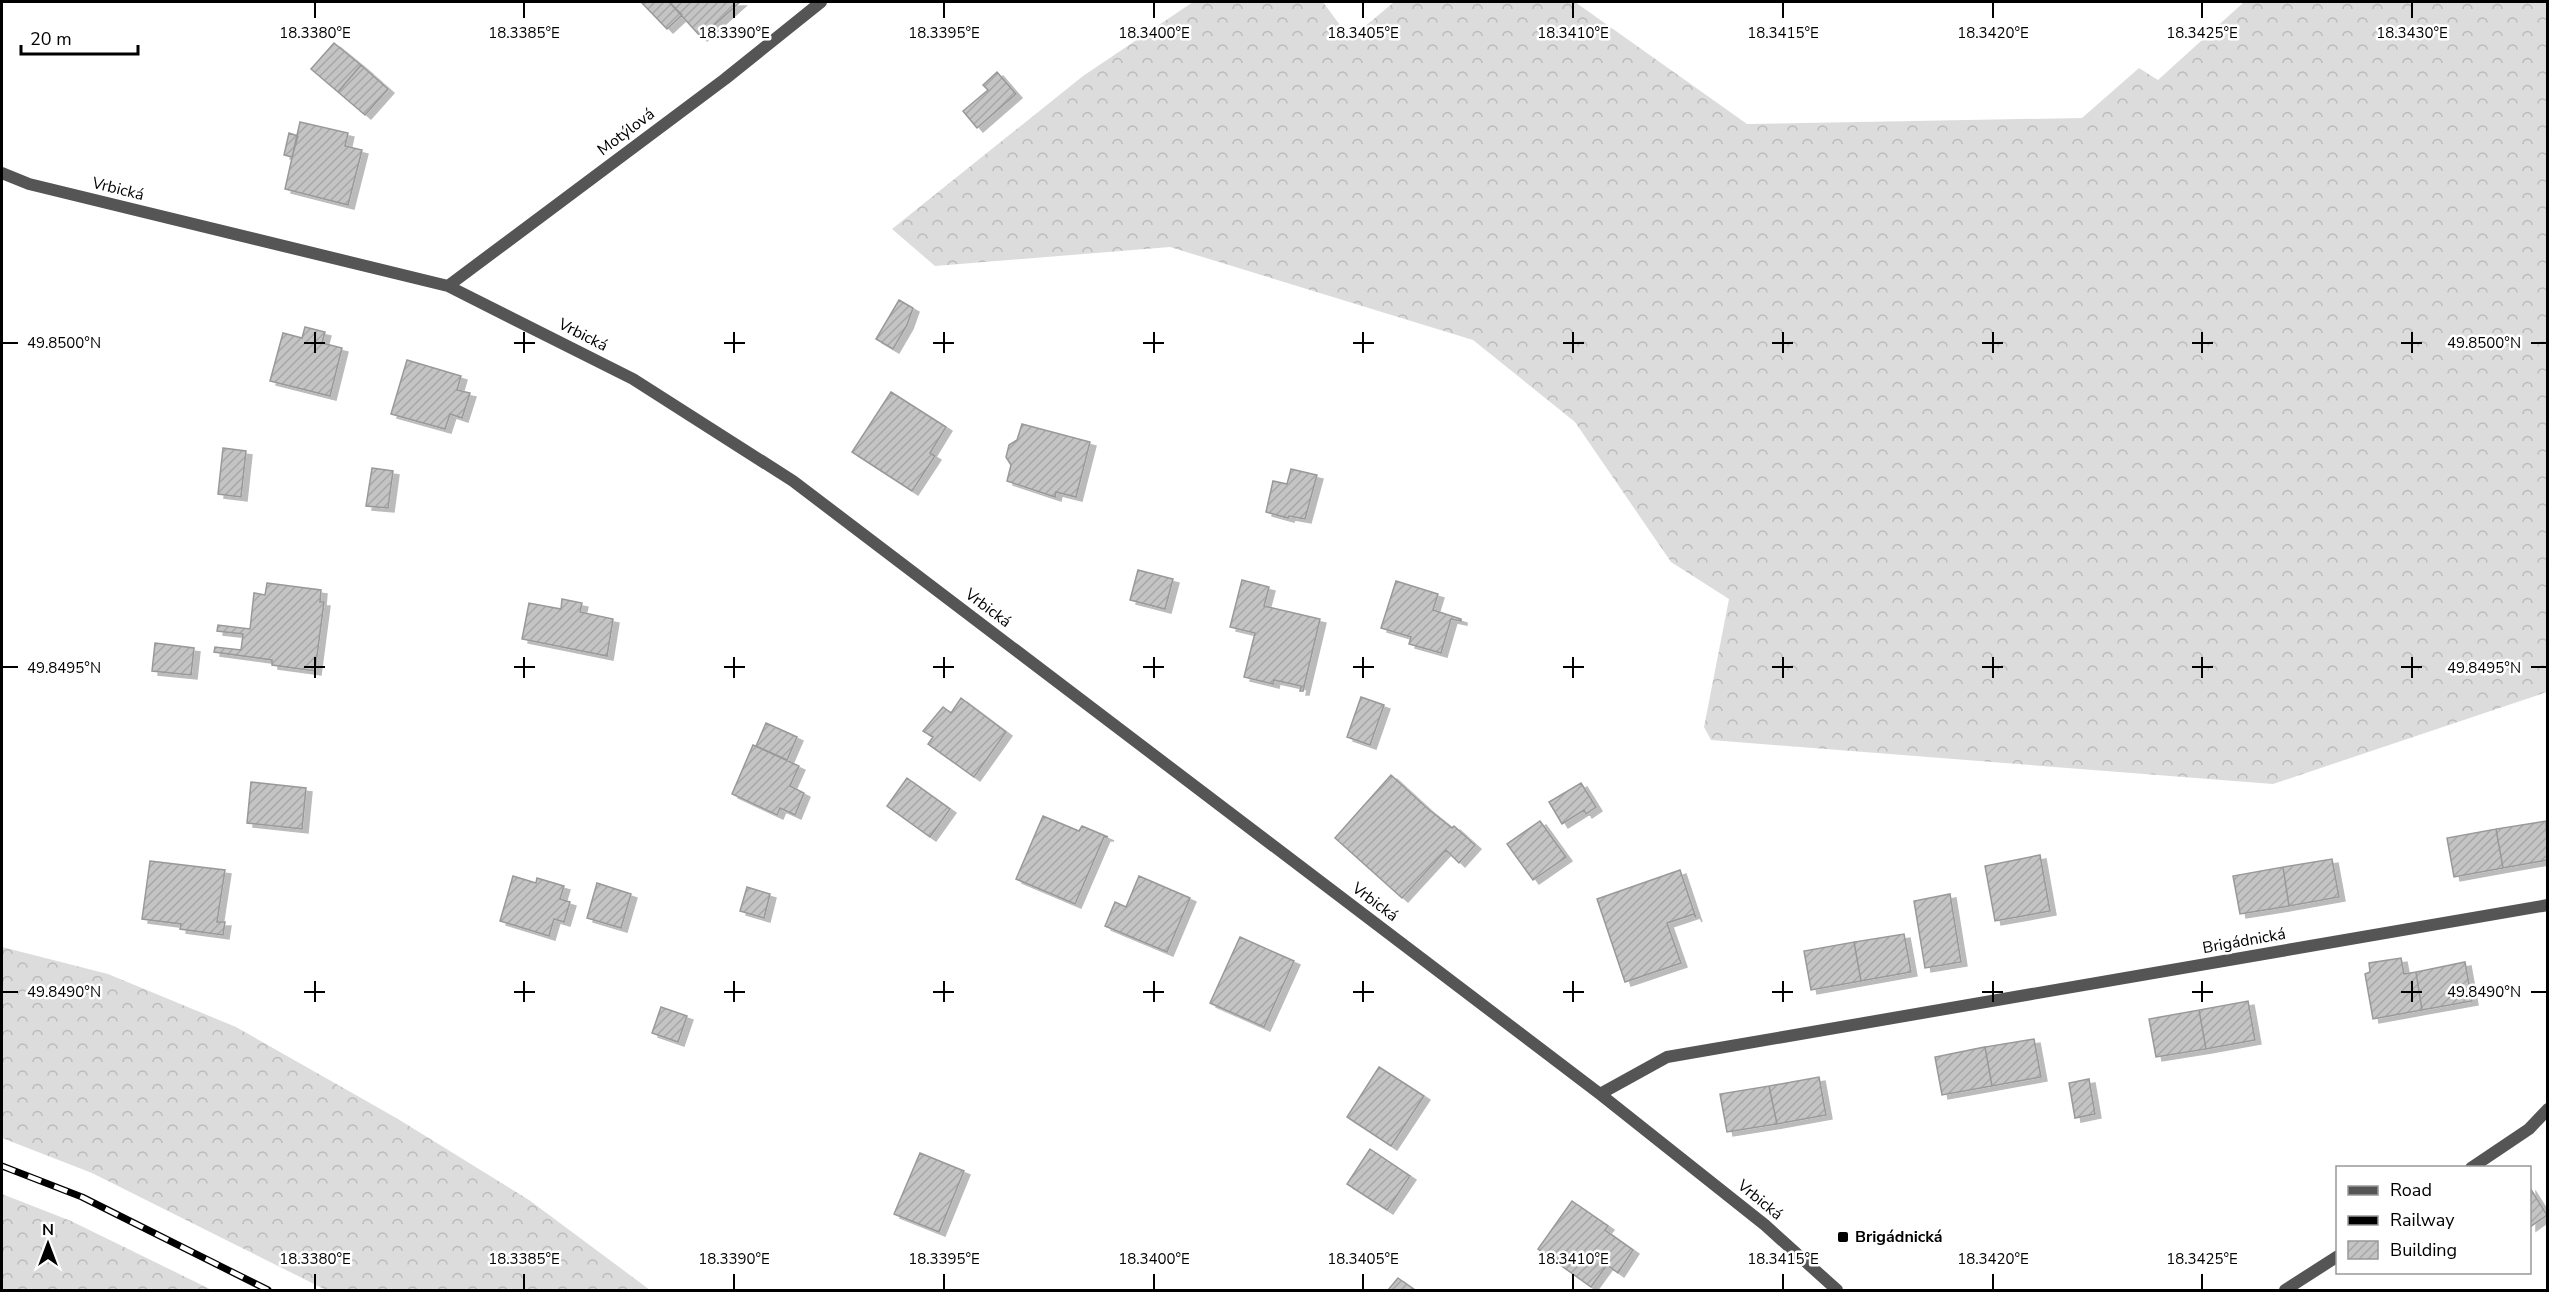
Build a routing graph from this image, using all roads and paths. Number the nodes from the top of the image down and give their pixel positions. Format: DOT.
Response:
graph roads {
  1 [pos="821,2"];
  2 [pos="2,174"];
  3 [pos="448,286"];
  4 [pos="2547,905"];
  5 [pos="1600,1094"];
  6 [pos="2547,1109"];
  7 [pos="2473,1166"];
  8 [pos="2336,1257"];
  9 [pos="1837,1290"];
  10 [pos="2285,1290"];
  1 -- 3 [label="street, Motýlová"];
  2 -- 3 [label="street, Vrbická"];
  3 -- 5 [label="street, Vrbická"];
  4 -- 5 [label="street, Brigádnická"];
  5 -- 9 [label="street, Vrbická"];
  6 -- 7 [label="street"];
  8 -- 10 [label="street"];
}
